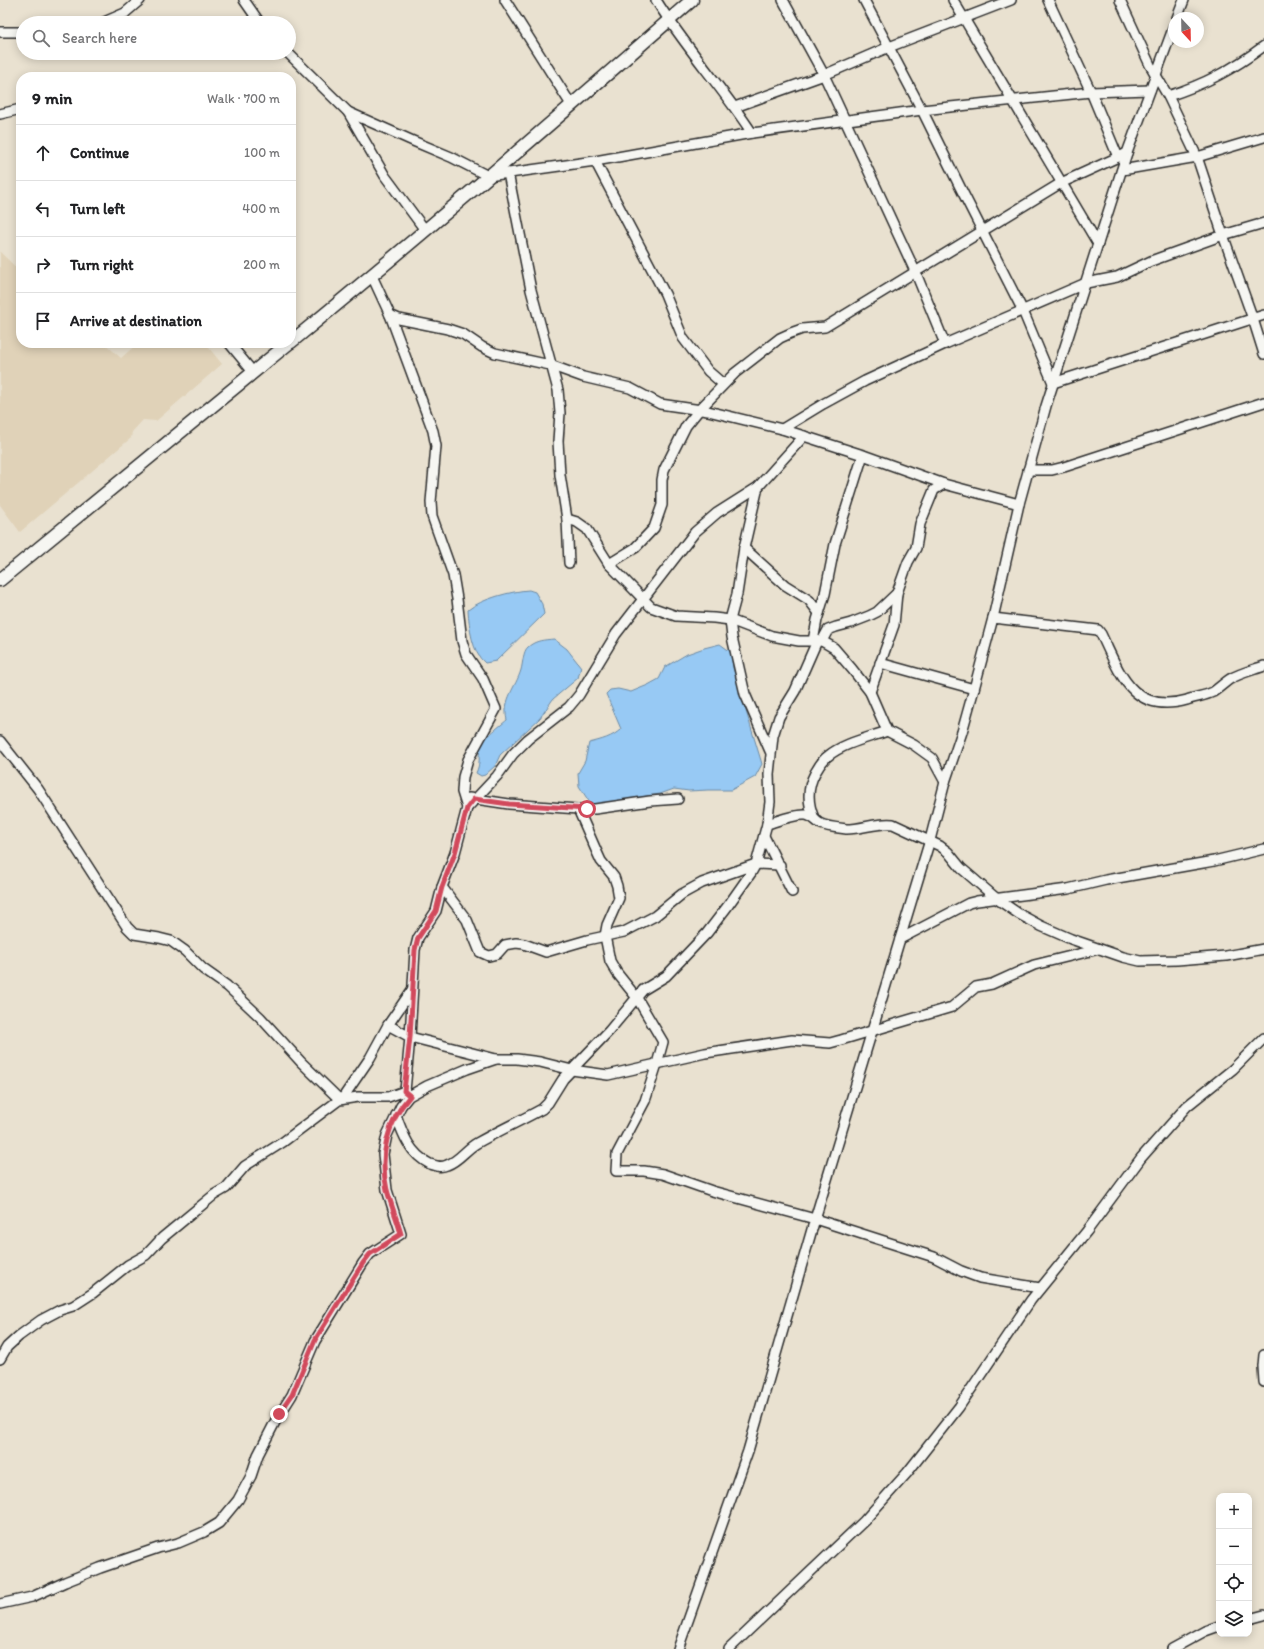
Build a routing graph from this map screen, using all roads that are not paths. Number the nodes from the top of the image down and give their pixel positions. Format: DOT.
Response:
graph roads {
  1 [pos="140,0"];
  2 [pos="244,0"];
  3 [pos="505,0"];
  4 [pos="656,0"];
  5 [pos="692,0"];
  6 [pos="783,0"];
  7 [pos="864,0"];
  8 [pos="953,0"];
  9 [pos="1011,0"];
  10 [pos="1048,0"];
  11 [pos="1120,0"];
  12 [pos="1184,0"];
  13 [pos="1179,12"];
  14 [pos="118,16"];
  15 [pos="255,16"];
  16 [pos="964,18"];
  17 [pos="669,21"];
  18 [pos="0,32"];
  19 [pos="16,32"];
  20 [pos="1168,41"];
  21 [pos="1264,46"];
  22 [pos="889,47"];
  23 [pos="295,60"];
  24 [pos="824,75"];
  25 [pos="1155,75"];
  26 [pos="1150,90"];
  27 [pos="1091,92"];
  28 [pos="1168,96"];
  29 [pos="1013,101"];
  30 [pos="572,106"];
  31 [pos="735,107"];
  32 [pos="16,109"];
  33 [pos="922,110"];
  34 [pos="348,112"];
  35 [pos="0,114"];
  36 [pos="846,121"];
  37 [pos="752,133"];
  38 [pos="1264,137"];
  39 [pos="1127,153"];
  40 [pos="1118,157"];
  41 [pos="1197,157"];
  42 [pos="595,161"];
  43 [pos="1122,170"];
  44 [pos="508,173"];
  45 [pos="488,176"];
  46 [pos="1061,183"];
  47 [pos="1264,223"];
  48 [pos="425,230"];
  49 [pos="983,230"];
  50 [pos="1223,235"];
  51 [pos="1098,244"];
  52 [pos="915,271"];
  53 [pos="372,276"];
  54 [pos="1086,284"];
  55 [pos="1023,311"];
  56 [pos="390,315"];
  57 [pos="1264,315"];
  58 [pos="1253,319"];
  59 [pos="296,337"];
  60 [pos="945,344"];
  61 [pos="233,348"];
  62 [pos="283,348"];
  63 [pos="1264,354"];
  64 [pos="550,365"];
  65 [pos="253,372"];
  66 [pos="1054,383"];
  67 [pos="723,384"];
  68 [pos="1264,402"];
  69 [pos="698,410"];
  70 [pos="782,429"];
  71 [pos="804,436"];
  72 [pos="863,455"];
  73 [pos="1028,470"];
  74 [pos="944,484"];
  75 [pos="758,487"];
  76 [pos="1019,504"];
  77 [pos="566,519"];
  78 [pos="744,548"];
  79 [pos="569,563"];
  80 [pos="609,564"];
  81 [pos="0,580"];
  82 [pos="897,593"];
  83 [pos="643,600"];
  84 [pos="819,613"];
  85 [pos="993,618"];
  86 [pos="730,620"];
  87 [pos="817,641"];
  88 [pos="880,663"];
  89 [pos="1264,666"];
  90 [pos="974,689"];
  91 [pos="870,692"];
  92 [pos="887,731"];
  93 [pos="0,741"];
  94 [pos="770,752"];
  95 [pos="945,782"];
  96 [pos="464,798"];
  97 [pos="474,799"];
  98 [pos="678,799"];
  99 [pos="467,808"];
  100 [pos="578,809"];
  101 [pos="814,818"];
  102 [pos="766,824"];
  103 [pos="764,836"];
  104 [pos="930,840"];
  105 [pos="1264,849"];
  106 [pos="756,864"];
  107 [pos="780,865"];
  108 [pos="442,887"];
  109 [pos="792,892"];
  110 [pos="997,899"];
  111 [pos="605,936"];
  112 [pos="900,939"];
  113 [pos="1099,949"];
  114 [pos="1264,949"];
  115 [pos="412,990"];
  116 [pos="637,998"];
  117 [pos="388,1025"];
  118 [pos="873,1030"];
  119 [pos="410,1037"];
  120 [pos="1264,1038"];
  121 [pos="496,1059"];
  122 [pos="657,1064"];
  123 [pos="572,1070"];
  124 [pos="407,1093"];
  125 [pos="342,1099"];
  126 [pos="396,1115"];
  127 [pos="815,1219"];
  128 [pos="1040,1288"];
  129 [pos="1264,1355"];
  130 [pos="0,1359"];
  131 [pos="1264,1382"];
  132 [pos="0,1604"];
  133 [pos="1264,1615"];
  134 [pos="1252,1618"];
  135 [pos="1216,1627"];
  136 [pos="678,1649"];
  137 [pos="729,1649"];
  138 [pos="1172,1649"];
  1 -- 14 [label="street"];
  2 -- 15 [label="street"];
  3 -- 30 [label="street"];
  4 -- 17 [label="street"];
  5 -- 17 [label="main road"];
  6 -- 24 [label="street"];
  7 -- 22 [label="street"];
  8 -- 16 [label="street"];
  9 -- 16 [label="street"];
  10 -- 27 [label="street"];
  11 -- 25 [label="street"];
  12 -- 13 [label="street"];
  16 -- 22 [label="street"];
  16 -- 29 [label="street"];
  17 -- 30 [label="main road"];
  17 -- 31 [label="street"];
  18 -- 19 [label="street"];
  20 -- 25 [label="street"];
  21 -- 28 [label="street"];
  22 -- 24 [label="street"];
  22 -- 33 [label="street"];
  23 -- 34 [label="street"];
  24 -- 31 [label="street"];
  24 -- 36 [label="street"];
  25 -- 26 [label="street"];
  25 -- 28 [label="street"];
  26 -- 27 [label="street"];
  26 -- 39 [label="street"];
  27 -- 29 [label="street"];
  27 -- 40 [label="street"];
  28 -- 41 [label="street"];
  29 -- 33 [label="street"];
  29 -- 46 [label="street"];
  30 -- 45 [label="main road"];
  31 -- 37 [label="street"];
  32 -- 35 [label="street"];
  33 -- 36 [label="street"];
  33 -- 49 [label="street"];
  34 -- 45 [label="street"];
  34 -- 48 [label="street"];
  36 -- 37 [label="street"];
  36 -- 52 [label="street"];
  37 -- 42 [label="street"];
  38 -- 41 [label="street"];
  39 -- 40 [label="street"];
  39 -- 43 [label="street"];
  40 -- 46 [label="street"];
  41 -- 43 [label="street"];
  41 -- 50 [label="street"];
  42 -- 44 [label="street"];
  42 -- 67 [label="street"];
  43 -- 51 [label="street"];
  44 -- 45 [label="street"];
  44 -- 64 [label="street"];
  45 -- 48 [label="main road"];
  46 -- 49 [label="street"];
  46 -- 51 [label="street"];
  47 -- 50 [label="street"];
  48 -- 53 [label="main road"];
  49 -- 52 [label="street"];
  49 -- 55 [label="street"];
  50 -- 54 [label="street"];
  50 -- 58 [label="street"];
  51 -- 54 [label="street"];
  52 -- 60 [label="street"];
  52 -- 67 [label="street"];
  53 -- 56 [label="street"];
  53 -- 59 [label="main road"];
  54 -- 55 [label="street"];
  54 -- 66 [label="street"];
  55 -- 60 [label="street"];
  55 -- 66 [label="street"];
  56 -- 64 [label="street"];
  56 -- 96 [label="street"];
  57 -- 58 [label="street"];
  58 -- 63 [label="street"];
  58 -- 66 [label="street"];
  60 -- 70 [label="street"];
  61 -- 65 [label="street"];
  62 -- 65 [label="main road"];
  64 -- 69 [label="street"];
  64 -- 77 [label="street"];
  65 -- 81 [label="main road"];
  66 -- 73 [label="street"];
  67 -- 69 [label="street"];
  68 -- 73 [label="street"];
  69 -- 70 [label="street"];
  69 -- 80 [label="street"];
  70 -- 71 [label="street"];
  71 -- 72 [label="street"];
  71 -- 75 [label="street"];
  72 -- 74 [label="street"];
  72 -- 84 [label="street"];
  73 -- 76 [label="street"];
  74 -- 76 [label="street"];
  74 -- 82 [label="street"];
  75 -- 78 [label="street"];
  75 -- 83 [label="street"];
  76 -- 85 [label="street"];
  77 -- 79 [label="street"];
  77 -- 80 [label="street"];
  78 -- 84 [label="street"];
  78 -- 86 [label="street"];
  80 -- 83 [label="street"];
  82 -- 87 [label="street"];
  82 -- 88 [label="street"];
  83 -- 86 [label="street"];
  83 -- 97 [label="street"];
  84 -- 87 [label="street"];
  85 -- 89 [label="street"];
  85 -- 90 [label="street"];
  86 -- 87 [label="street"];
  86 -- 94 [label="street"];
  87 -- 91 [label="street"];
  87 -- 94 [label="street"];
  88 -- 90 [label="street"];
  88 -- 91 [label="street"];
  90 -- 95 [label="street"];
  91 -- 92 [label="street"];
  92 -- 95 [label="street"];
  92 -- 101 [label="street"];
  93 -- 125 [label="street"];
  94 -- 102 [label="street"];
  95 -- 104 [label="street"];
  96 -- 97 [label="street"];
  96 -- 99 [label="street"];
  97 -- 99 [label="street"];
  97 -- 100 [label="street"];
  98 -- 100 [label="street"];
  99 -- 108 [label="street"];
  100 -- 111 [label="street"];
  101 -- 102 [label="street"];
  101 -- 104 [label="street"];
  102 -- 103 [label="street"];
  103 -- 106 [label="street"];
  103 -- 107 [label="street"];
  104 -- 110 [label="street"];
  104 -- 112 [label="street"];
  105 -- 110 [label="street"];
  106 -- 107 [label="street"];
  106 -- 111 [label="street"];
  106 -- 116 [label="street"];
  107 -- 109 [label="street"];
  108 -- 111 [label="street"];
  108 -- 115 [label="street"];
  110 -- 112 [label="street"];
  110 -- 113 [label="street"];
  111 -- 116 [label="street"];
  112 -- 118 [label="street"];
  113 -- 114 [label="street"];
  113 -- 118 [label="street"];
  115 -- 117 [label="street"];
  115 -- 119 [label="street"];
  116 -- 122 [label="street"];
  116 -- 123 [label="street"];
  117 -- 119 [label="street"];
  117 -- 125 [label="street"];
  118 -- 122 [label="street"];
  118 -- 127 [label="street"];
  119 -- 121 [label="street"];
  119 -- 124 [label="street"];
  120 -- 128 [label="street"];
  121 -- 123 [label="street"];
  121 -- 124 [label="street"];
  122 -- 123 [label="street"];
  122 -- 127 [label="street"];
  123 -- 126 [label="street"];
  124 -- 125 [label="street"];
  124 -- 126 [label="street"];
  125 -- 130 [label="street"];
  126 -- 132 [label="street"];
  127 -- 128 [label="street"];
  127 -- 136 [label="street"];
  128 -- 137 [label="street"];
  129 -- 131 [label="street"];
  133 -- 134 [label="street"];
  135 -- 138 [label="street"];
}
